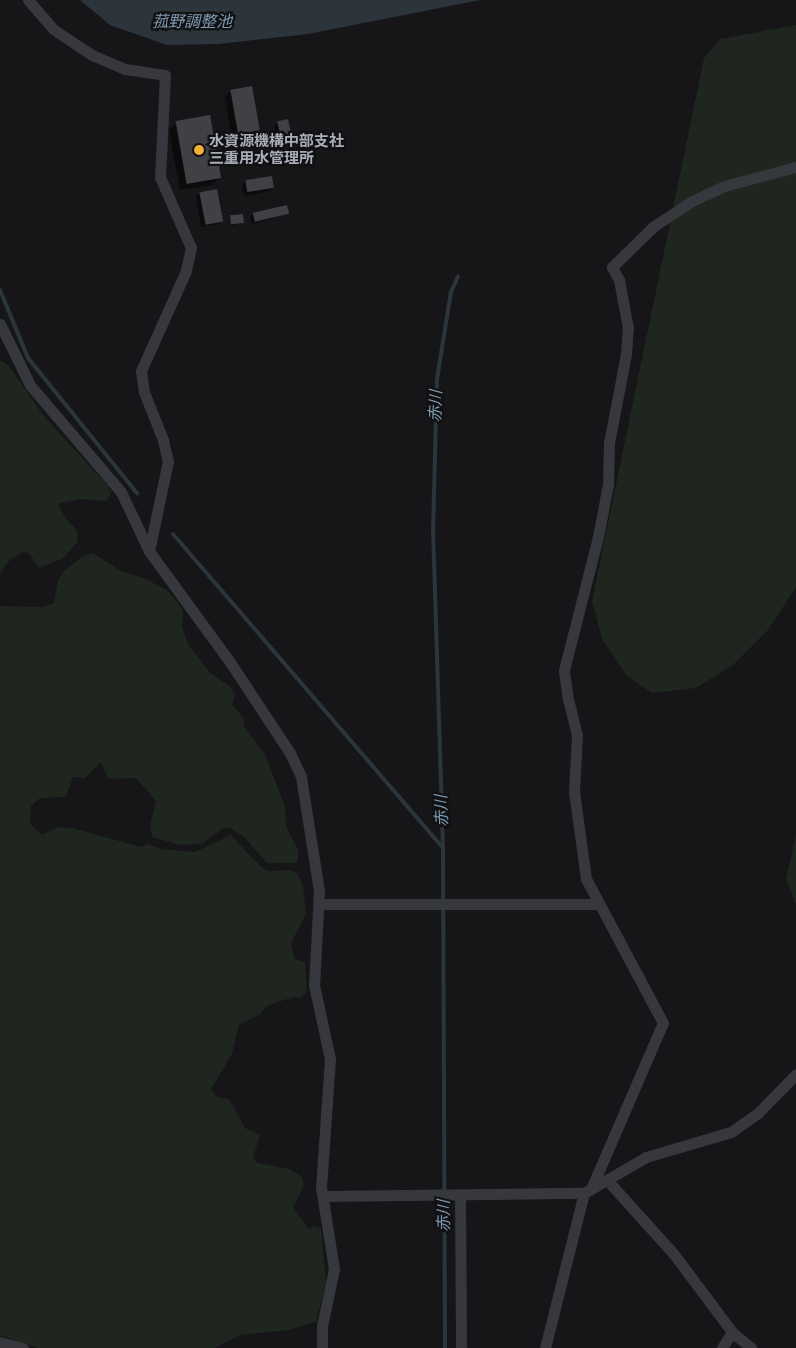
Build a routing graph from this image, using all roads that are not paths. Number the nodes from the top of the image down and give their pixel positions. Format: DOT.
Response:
graph roads {
  1 [pos="28,0"];
  2 [pos="796,167"];
  3 [pos="0,324"];
  4 [pos="149,551"];
  5 [pos="318,904"];
  6 [pos="597,904"];
  7 [pos="796,1074"];
  8 [pos="607,1180"];
  9 [pos="588,1191"];
  10 [pos="456,1195"];
  11 [pos="323,1196"];
  12 [pos="732,1332"];
  13 [pos="0,1342"];
  14 [pos="23,1348"];
  15 [pos="322,1348"];
  16 [pos="461,1348"];
  17 [pos="545,1348"];
  18 [pos="722,1348"];
  19 [pos="751,1348"];
  1 -- 4 [label="street"];
  2 -- 6 [label="street"];
  3 -- 4 [label="street"];
  4 -- 5 [label="street"];
  5 -- 6 [label="street"];
  5 -- 11 [label="street"];
  6 -- 9 [label="street"];
  7 -- 8 [label="street"];
  8 -- 9 [label="street"];
  8 -- 12 [label="street"];
  9 -- 10 [label="street"];
  9 -- 17 [label="street"];
  10 -- 11 [label="street"];
  10 -- 16 [label="street"];
  11 -- 15 [label="street"];
  12 -- 18 [label="street"];
  12 -- 19 [label="street"];
  13 -- 14 [label="street"];
}
